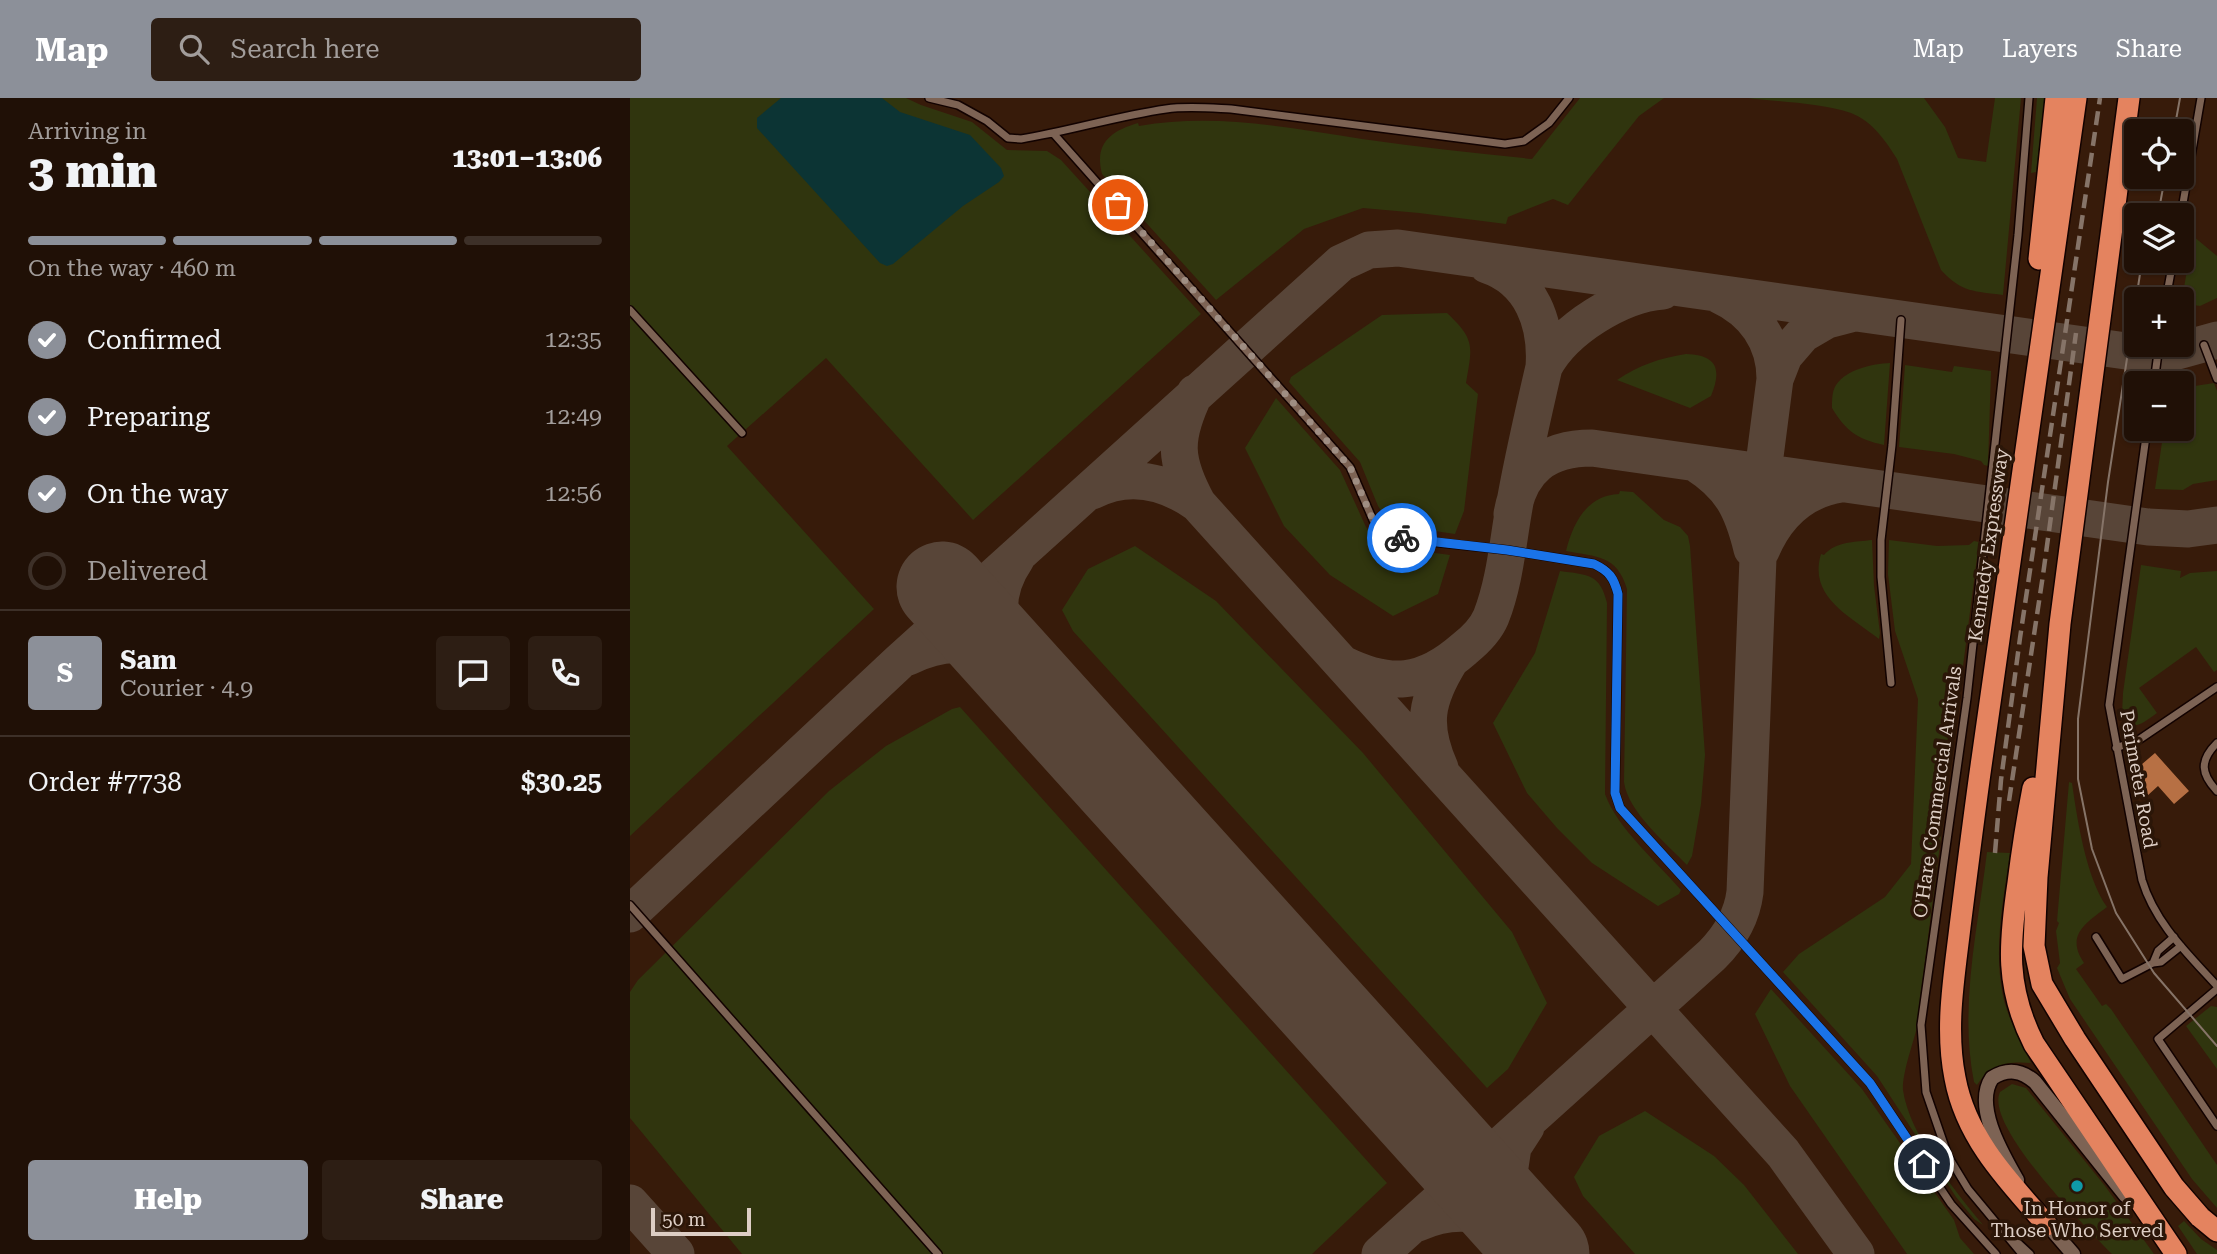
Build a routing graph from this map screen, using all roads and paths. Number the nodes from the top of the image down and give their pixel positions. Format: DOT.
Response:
graph roads {
  1 [pos="929,98"];
  2 [pos="1569,98"];
  3 [pos="2029,98"];
  4 [pos="2056,98"];
  5 [pos="2076,98"];
  6 [pos="2129,98"];
  7 [pos="2201,98"];
  8 [pos="1053,133"];
  9 [pos="2183,203"];
  10 [pos="630,310"];
  11 [pos="1900,320"];
  12 [pos="2204,345"];
  13 [pos="2217,379"];
  14 [pos="2028,422"];
  15 [pos="742,433"];
  16 [pos="2145,441"];
  17 [pos="1891,683"];
  18 [pos="2217,687"];
  19 [pos="2053,690"];
  20 [pos="2217,743"];
  21 [pos="2116,748"];
  22 [pos="2217,792"];
  23 [pos="630,905"];
  24 [pos="2096,937"];
  25 [pos="2174,937"];
  26 [pos="2180,946"];
  27 [pos="2153,963"];
  28 [pos="2217,988"];
  29 [pos="2217,1126"];
  30 [pos="1990,1216"];
  31 [pos="2047,1225"];
  32 [pos="2217,1231"];
  33 [pos="938,1254"];
  34 [pos="1996,1254"];
  35 [pos="2022,1254"];
  36 [pos="2030,1254"];
  37 [pos="2073,1254"];
  38 [pos="2175,1254"];
  1 -- 8 [label="lane"];
  2 -- 8 [label="lane"];
  3 -- 30 [label="lane, O'Hare Commercial Arrivals"];
  4 -- 14 [label="highway"];
  5 -- 14 [label="highway, Kennedy Expressway"];
  6 -- 19 [label="highway"];
  7 -- 9 [label="lane"];
  8 -- 34 [label="lane"];
  10 -- 15 [label="lane"];
  11 -- 17 [label="lane"];
  12 -- 13 [label="lane"];
  14 -- 31 [label="highway, Kennedy Expressway"];
  16 -- 21 [label="lane, Perimeter Road"];
  18 -- 21 [label="lane"];
  19 -- 32 [label="highway"];
  19 -- 38 [label="highway"];
  20 -- 22 [label="lane"];
  21 -- 25 [label="lane, Perimeter Road"];
  23 -- 33 [label="lane"];
  24 -- 27 [label="lane"];
  25 -- 26 [label="lane, Perimeter Road"];
  25 -- 27 [label="lane"];
  26 -- 27 [label="lane"];
  26 -- 28 [label="lane, Perimeter Road"];
  28 -- 29 [label="lane"];
  30 -- 35 [label="lane, O'Hare Commercial Arrivals"];
  30 -- 36 [label="lane"];
  31 -- 37 [label="street"];
  31 -- 38 [label="street"];
}
